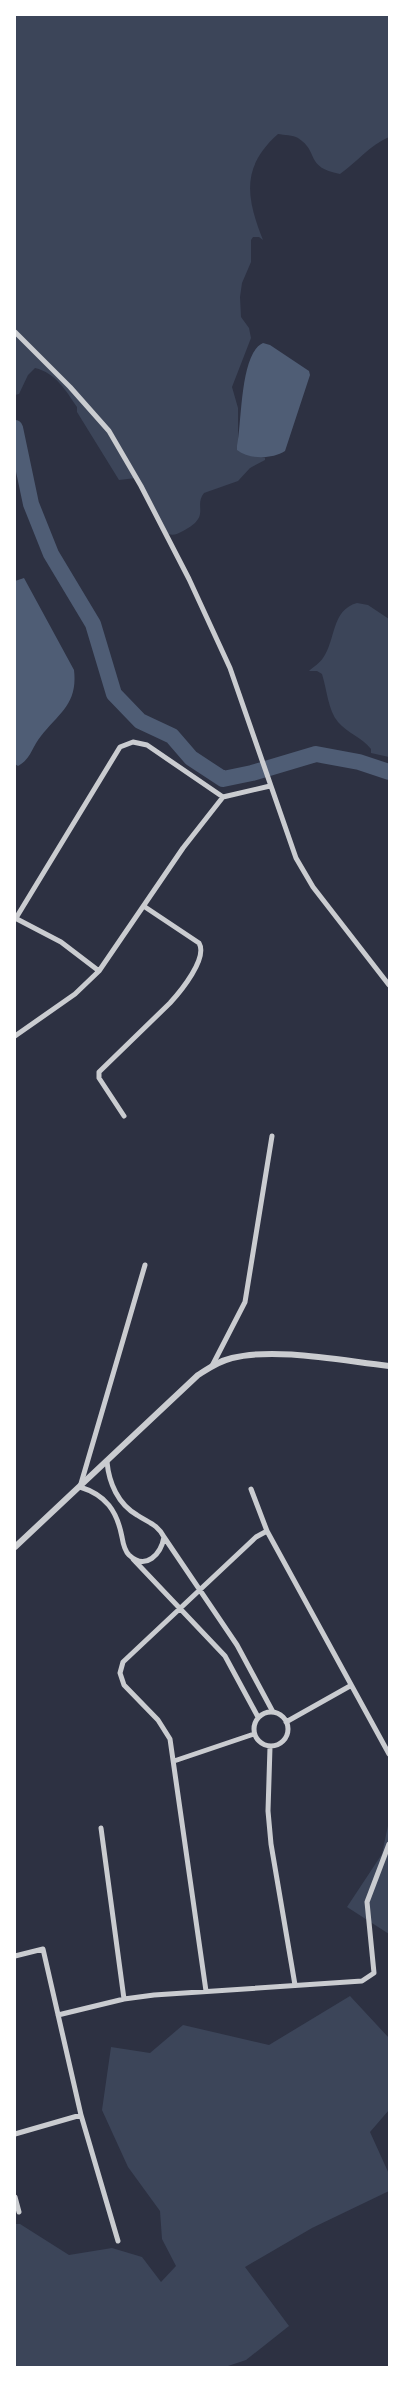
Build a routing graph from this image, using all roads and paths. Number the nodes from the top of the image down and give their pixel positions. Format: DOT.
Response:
graph roads {
  1 [pos="15,332"];
  2 [pos="270,786"];
  3 [pos="223,797"];
  4 [pos="145,907"];
  5 [pos="15,918"];
  6 [pos="99,971"];
  7 [pos="389,985"];
  8 [pos="15,1036"];
  9 [pos="124,1116"];
  10 [pos="272,1136"];
  11 [pos="145,1265"];
  12 [pos="212,1366"];
  13 [pos="389,1366"];
  14 [pos="107,1462"];
  15 [pos="80,1487"];
  16 [pos="252,1489"];
  17 [pos="267,1531"];
  18 [pos="164,1537"];
  19 [pos="15,1547"];
  20 [pos="129,1555"];
  21 [pos="201,1591"];
  22 [pos="181,1609"];
  23 [pos="350,1686"];
  24 [pos="273,1712"];
  25 [pos="258,1717"];
  26 [pos="286,1722"];
  27 [pos="254,1734"];
  28 [pos="270,1747"];
  29 [pos="389,1754"];
  30 [pos="174,1761"];
  31 [pos="101,1828"];
  32 [pos="389,1844"];
  33 [pos="15,1956"];
  34 [pos="295,1985"];
  35 [pos="206,1991"];
  36 [pos="124,1999"];
  37 [pos="58,2015"];
  38 [pos="81,2116"];
  39 [pos="15,2134"];
  40 [pos="15,2197"];
  41 [pos="19,2212"];
  42 [pos="118,2242"];
  1 -- 2 [label="street"];
  2 -- 3 [label="street"];
  2 -- 7 [label="street"];
  3 -- 4 [label="street"];
  3 -- 5 [label="street"];
  4 -- 6 [label="street"];
  4 -- 9 [label="street"];
  5 -- 6 [label="street"];
  6 -- 8 [label="street"];
  10 -- 12 [label="street"];
  11 -- 15 [label="street"];
  12 -- 13 [label="street"];
  12 -- 14 [label="street"];
  14 -- 15 [label="street"];
  14 -- 18 [label="street"];
  15 -- 19 [label="street"];
  15 -- 20 [label="street"];
  16 -- 17 [label="street"];
  17 -- 21 [label="street"];
  17 -- 23 [label="street"];
  18 -- 20 [label="street"];
  18 -- 21 [label="street"];
  20 -- 22 [label="street"];
  21 -- 22 [label="street"];
  21 -- 24 [label="street"];
  22 -- 25 [label="street"];
  22 -- 30 [label="street"];
  23 -- 26 [label="street"];
  23 -- 29 [label="street"];
  24 -- 25 [label="street"];
  24 -- 26 [label="street"];
  25 -- 27 [label="street"];
  26 -- 28 [label="street"];
  27 -- 28 [label="street"];
  27 -- 30 [label="street"];
  28 -- 34 [label="street"];
  30 -- 35 [label="street"];
  31 -- 36 [label="street"];
  32 -- 34 [label="street"];
  33 -- 37 [label="street"];
  34 -- 35 [label="street"];
  35 -- 36 [label="street"];
  36 -- 37 [label="street"];
  37 -- 38 [label="street"];
  38 -- 39 [label="street"];
  38 -- 42 [label="street"];
  40 -- 41 [label="street"];
}
